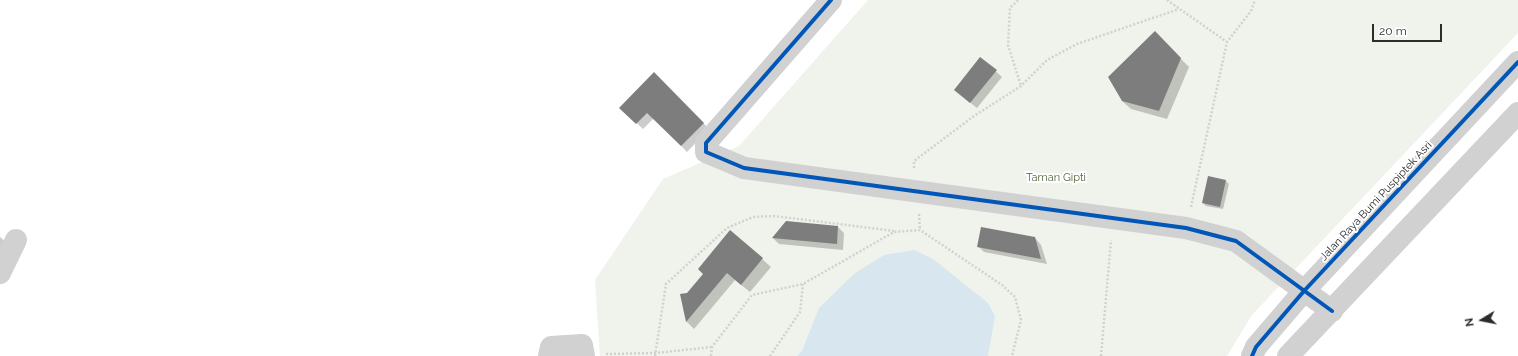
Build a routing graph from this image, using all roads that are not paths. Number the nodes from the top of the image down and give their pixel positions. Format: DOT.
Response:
graph roads {
  1 [pos="831,0"];
  2 [pos="1518,62"];
  3 [pos="1518,113"];
  4 [pos="16,240"];
  5 [pos="0,273"];
  6 [pos="1304,291"];
  7 [pos="1332,311"];
  8 [pos="584,355"];
  9 [pos="549,356"];
  10 [pos="1252,356"];
  11 [pos="1288,356"];
  1 -- 6 [label="street"];
  2 -- 6 [label="street, Jalan Raya Bumi Puspiptek Asri"];
  3 -- 7 [label="street"];
  4 -- 5 [label="street"];
  6 -- 7 [label="street"];
  6 -- 10 [label="street, Jalan Raya Bumi Puspiptek Asri"];
  7 -- 11 [label="street"];
  8 -- 9 [label="street"];
}
